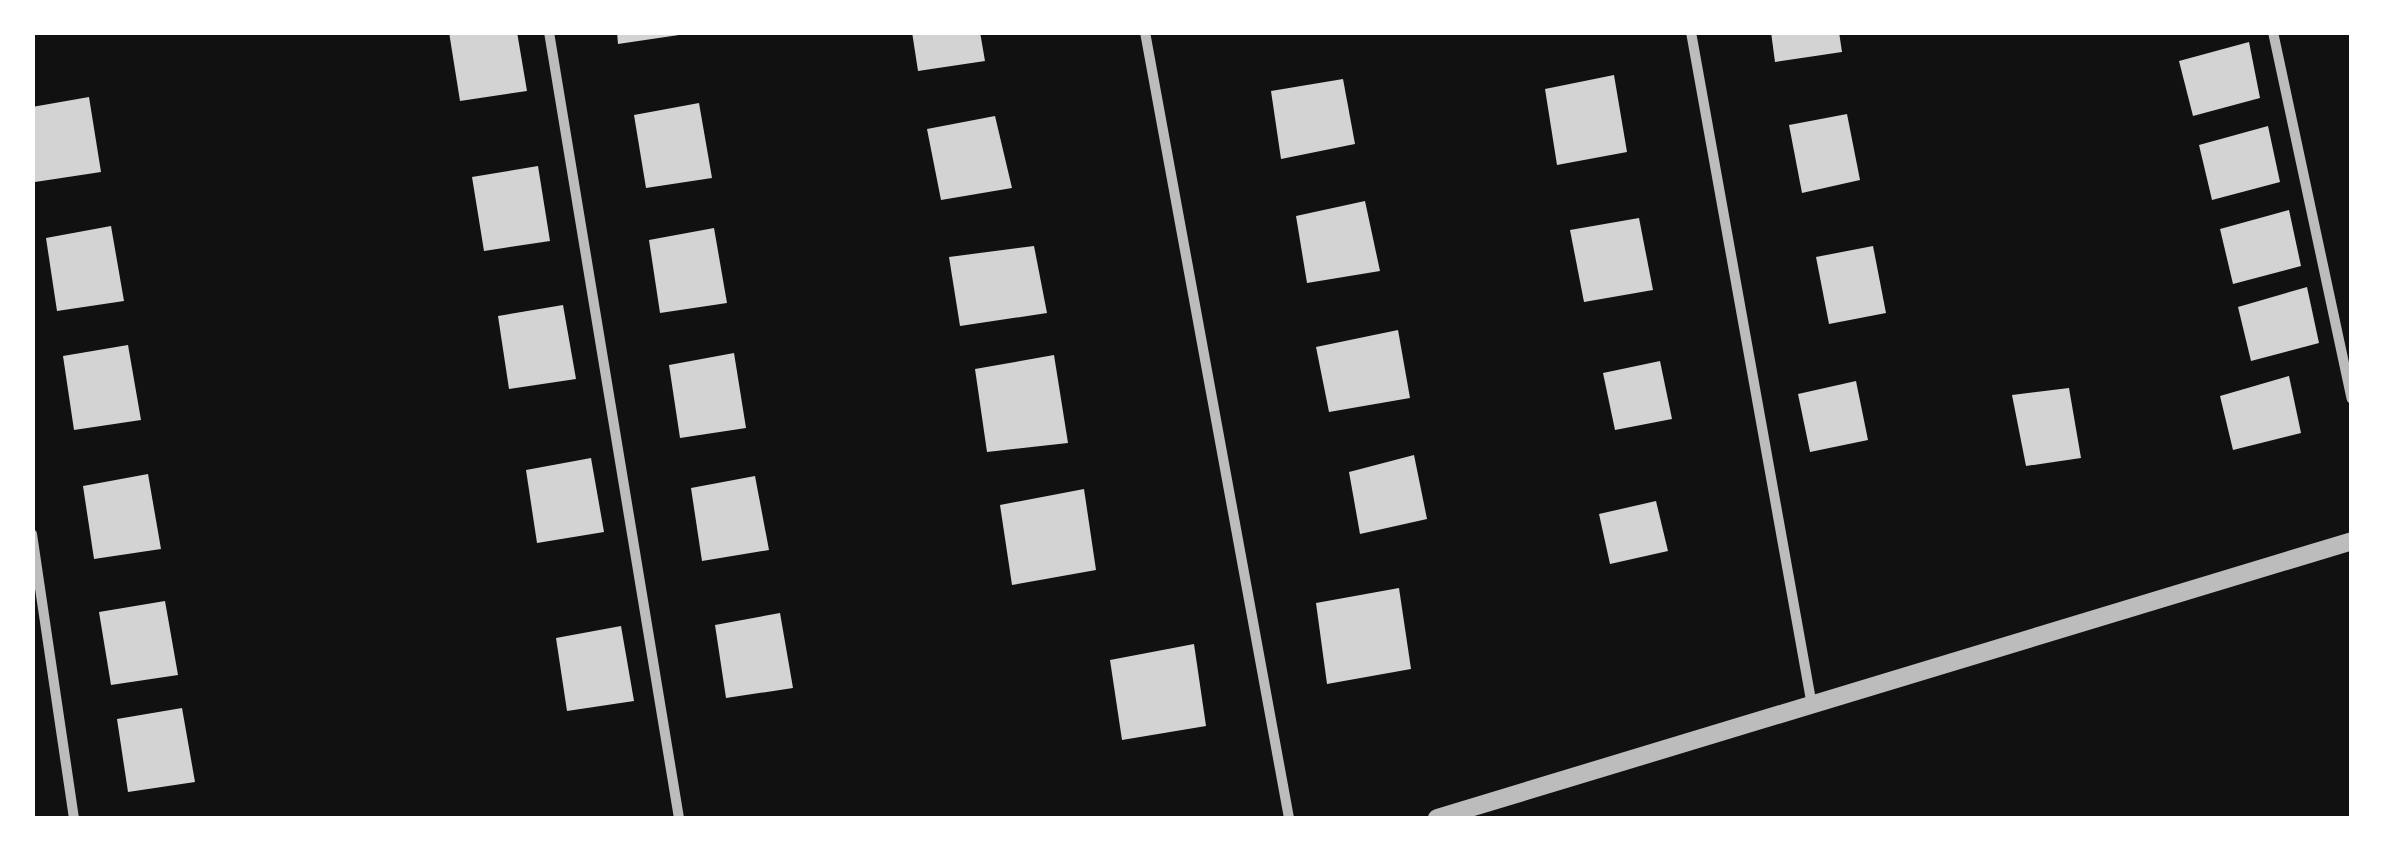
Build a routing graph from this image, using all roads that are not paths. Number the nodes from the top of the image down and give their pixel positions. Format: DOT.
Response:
graph roads {
  1 [pos="549,32"];
  2 [pos="1145,32"];
  3 [pos="1691,32"];
  4 [pos="2274,32"];
  5 [pos="2352,399"];
  6 [pos="32,534"];
  7 [pos="2352,541"];
  8 [pos="1812,706"];
  9 [pos="74,818"];
  10 [pos="679,818"];
  11 [pos="1290,818"];
  12 [pos="1437,818"];
  1 -- 10 [label="street"];
  2 -- 11 [label="street"];
  3 -- 8 [label="street"];
  4 -- 5 [label="street"];
  6 -- 9 [label="street"];
  7 -- 8 [label="street"];
  8 -- 12 [label="street"];
}
